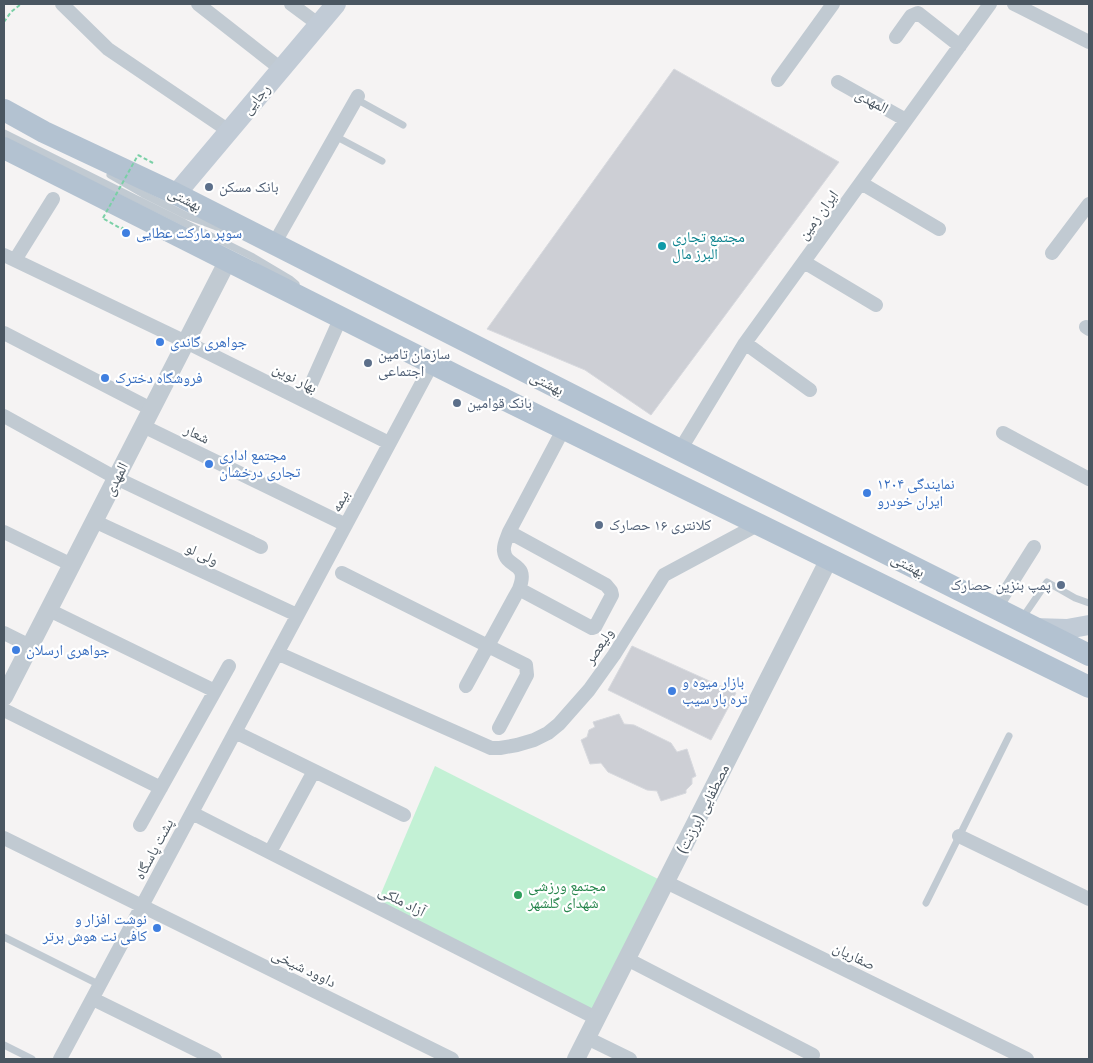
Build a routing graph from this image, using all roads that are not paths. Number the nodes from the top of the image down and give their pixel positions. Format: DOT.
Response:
graph roads {
  1 [pos="62,4"];
  2 [pos="198,4"];
  3 [pos="291,4"];
  4 [pos="833,4"];
  5 [pos="990,4"];
  6 [pos="1014,4"];
  7 [pos="327,12"];
  8 [pos="896,37"];
  9 [pos="1089,42"];
  10 [pos="960,46"];
  11 [pos="281,69"];
  12 [pos="778,80"];
  13 [pos="838,82"];
  14 [pos="357,98"];
  15 [pos="4,110"];
  16 [pos="906,120"];
  17 [pos="402,125"];
  18 [pos="229,131"];
  19 [pos="4,133"];
  20 [pos="335,136"];
  21 [pos="4,148"];
  22 [pos="382,161"];
  23 [pos="100,169"];
  24 [pos="861,183"];
  25 [pos="176,194"];
  26 [pos="53,199"];
  27 [pos="1089,204"];
  28 [pos="939,229"];
  29 [pos="233,234"];
  30 [pos="274,244"];
  31 [pos="1052,253"];
  32 [pos="9,258"];
  33 [pos="228,260"];
  34 [pos="289,261"];
  35 [pos="804,262"];
  36 [pos="353,284"];
  37 [pos="876,305"];
  38 [pos="336,315"];
  39 [pos="429,323"];
  40 [pos="4,333"];
  41 [pos="186,342"];
  42 [pos="745,343"];
  43 [pos="478,348"];
  44 [pos="411,353"];
  45 [pos="432,364"];
  46 [pos="463,380"];
  47 [pos="810,390"];
  48 [pos="304,400"];
  49 [pos="151,410"];
  50 [pos="4,416"];
  51 [pos="623,421"];
  52 [pos="143,426"];
  53 [pos="573,433"];
  54 [pos="1002,433"];
  55 [pos="648,442"];
  56 [pos="389,443"];
  57 [pos="680,450"];
  58 [pos="629,452"];
  59 [pos="116,478"];
  60 [pos="1089,479"];
  61 [pos="94,521"];
  62 [pos="758,524"];
  63 [pos="346,525"];
  64 [pos="4,532"];
  65 [pos="509,532"];
  66 [pos="834,536"];
  67 [pos="261,547"];
  68 [pos="1034,547"];
  69 [pos="829,559"];
  70 [pos="72,565"];
  71 [pos="342,573"];
  72 [pos="519,589"];
  73 [pos="1089,603"];
  74 [pos="995,608"];
  75 [pos="49,610"];
  76 [pos="297,615"];
  77 [pos="1027,625"];
  78 [pos="1089,625"];
  79 [pos="4,633"];
  80 [pos="30,646"];
  81 [pos="488,646"];
  82 [pos="277,653"];
  83 [pos="1089,655"];
  84 [pos="1089,662"];
  85 [pos="229,666"];
  86 [pos="466,686"];
  87 [pos="1089,687"];
  88 [pos="215,691"];
  89 [pos="4,697"];
  90 [pos="4,710"];
  91 [pos="499,728"];
  92 [pos="235,732"];
  93 [pos="1009,736"];
  94 [pos="314,771"];
  95 [pos="161,788"];
  96 [pos="192,813"];
  97 [pos="404,815"];
  98 [pos="140,826"];
  99 [pos="959,836"];
  100 [pos="4,838"];
  101 [pos="270,852"];
  102 [pos="666,882"];
  103 [pos="1089,899"];
  104 [pos="926,903"];
  105 [pos="142,906"];
  106 [pos="4,937"];
  107 [pos="626,959"];
  108 [pos="100,985"];
  109 [pos="93,999"];
  110 [pos="596,1018"];
  111 [pos="587,1038"];
  112 [pos="4,1045"];
  113 [pos="813,1054"];
  114 [pos="32,1059"];
  115 [pos="60,1059"];
  116 [pos="215,1059"];
  117 [pos="452,1059"];
  118 [pos="576,1059"];
  119 [pos="630,1059"];
  120 [pos="1027,1059"];
  1 -- 18 [label="street"];
  2 -- 11 [label="street"];
  3 -- 7 [label="street"];
  4 -- 12 [label="street"];
  5 -- 10 [label="street, ایران زمین"];
  6 -- 9 [label="street"];
  7 -- 11 [label="main road, رجایی"];
  8 -- 10 [label="street"];
  10 -- 16 [label="street, ایران زمین"];
  11 -- 18 [label="main road, رجایی"];
  13 -- 16 [label="street, المهدی"];
  14 -- 17 [label="lane"];
  14 -- 20 [label="street"];
  15 -- 25 [label="main road, بهشتی"];
  16 -- 24 [label="street, ایران زمین"];
  18 -- 25 [label="main road, رجایی"];
  19 -- 38 [label="lane"];
  20 -- 22 [label="lane"];
  20 -- 30 [label="street"];
  21 -- 33 [label="main road, بهشتی"];
  23 -- 29 [label="lane"];
  24 -- 28 [label="street"];
  24 -- 35 [label="street, ایران زمین"];
  25 -- 30 [label="main road, بهشتی"];
  26 -- 32 [label="street"];
  27 -- 31 [label="street"];
  30 -- 36 [label="main road, بهشتی"];
  32 -- 41 [label="street, بهار نوین"];
  33 -- 38 [label="main road, بهشتی"];
  33 -- 41 [label="street, المهدی"];
  34 -- 36 [label="lane"];
  35 -- 37 [label="street"];
  35 -- 42 [label="street, ایران زمین"];
  36 -- 39 [label="main road, بهشتی"];
  38 -- 44 [label="main road, بهشتی"];
  38 -- 48 [label="street"];
  39 -- 43 [label="main road, بهشتی"];
  39 -- 44 [label="main road"];
  40 -- 49 [label="street"];
  41 -- 48 [label="street, بهار نوین"];
  41 -- 49 [label="street, المهدی"];
  42 -- 47 [label="street"];
  42 -- 57 [label="street, ایران زمین"];
  43 -- 46 [label="main road"];
  43 -- 51 [label="main road, بهشتی"];
  44 -- 45 [label="main road, بهشتی"];
  45 -- 46 [label="main road, بهشتی"];
  45 -- 56 [label="street, بیمه"];
  46 -- 53 [label="main road, بهشتی"];
  48 -- 56 [label="street, بهار نوین"];
  49 -- 52 [label="street, المهدی"];
  50 -- 59 [label="street"];
  51 -- 55 [label="lane"];
  51 -- 57 [label="main road, بهشتی"];
  52 -- 59 [label="street, المهدی"];
  52 -- 63 [label="street, شعار"];
  53 -- 58 [label="lane"];
  53 -- 62 [label="main road, بهشتی"];
  53 -- 65 [label="street"];
  54 -- 60 [label="street"];
  56 -- 63 [label="street, بیمه"];
  57 -- 74 [label="main road, بهشتی"];
  59 -- 61 [label="street, المهدی"];
  59 -- 67 [label="street"];
  61 -- 70 [label="street, المهدی"];
  61 -- 76 [label="street, ولی لو"];
  62 -- 69 [label="main road, بهشتی"];
  62 -- 82 [label="street, ولیعصر"];
  63 -- 76 [label="street, بیمه"];
  64 -- 70 [label="street"];
  65 -- 72 [label="street"];
  65 -- 72 [label="street"];
  66 -- 84 [label="lane"];
  68 -- 74 [label="street"];
  69 -- 87 [label="main road, بهشتی"];
  69 -- 102 [label="street, مصطفایی (برزنت)"];
  70 -- 75 [label="street, المهدی"];
  71 -- 81 [label="street"];
  72 -- 81 [label="street"];
  73 -- 77 [label="lane"];
  74 -- 77 [label="main road, بهشتی"];
  75 -- 80 [label="street, المهدی"];
  75 -- 88 [label="street"];
  76 -- 82 [label="street, بیمه"];
  77 -- 78 [label="main road"];
  77 -- 83 [label="main road, بهشتی"];
  79 -- 80 [label="street"];
  80 -- 89 [label="street, المهدی"];
  81 -- 86 [label="street"];
  81 -- 91 [label="street"];
  82 -- 92 [label="street, پشت پاسگاه"];
  85 -- 88 [label="street"];
  88 -- 95 [label="street"];
  90 -- 95 [label="street"];
  92 -- 94 [label="street"];
  92 -- 96 [label="street, پشت پاسگاه"];
  93 -- 99 [label="lane"];
  94 -- 97 [label="street"];
  94 -- 101 [label="street"];
  95 -- 98 [label="street"];
  96 -- 101 [label="street, آزاد ملکی"];
  96 -- 105 [label="street, پشت پاسگاه"];
  99 -- 103 [label="street"];
  99 -- 104 [label="lane"];
  100 -- 105 [label="street, داوود شیخی"];
  101 -- 110 [label="street, آزاد ملکی"];
  102 -- 107 [label="street, مصطفایی (برزنت)"];
  102 -- 120 [label="street, صفاریان"];
  105 -- 108 [label="street, پشت پاسگاه"];
  105 -- 117 [label="street, داوود شیخی"];
  106 -- 108 [label="lane"];
  107 -- 110 [label="street, مصطفایی (برزنت)"];
  107 -- 113 [label="street"];
  108 -- 109 [label="street, پشت پاسگاه"];
  109 -- 115 [label="street, پشت پاسگاه"];
  109 -- 116 [label="street"];
  110 -- 111 [label="street, مصطفایی (برزنت)"];
  111 -- 118 [label="street, مصطفایی (برزنت)"];
  111 -- 119 [label="street"];
  112 -- 114 [label="lane"];
}
